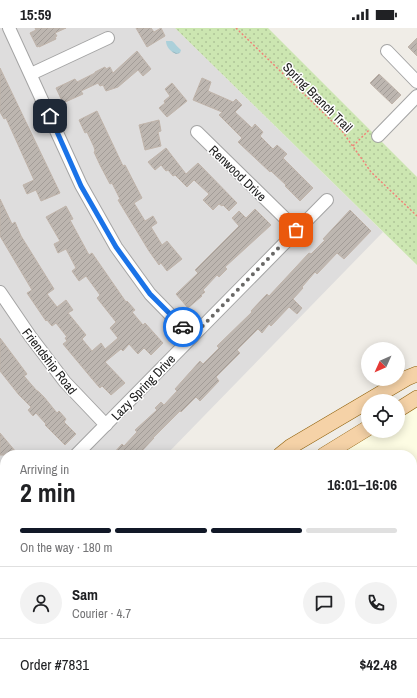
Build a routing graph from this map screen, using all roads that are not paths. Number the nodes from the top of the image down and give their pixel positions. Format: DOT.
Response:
graph roads {
  1 [pos="9,28"];
  2 [pos="108,38"];
  3 [pos="386,51"];
  4 [pos="31,74"];
  5 [pos="417,82"];
  6 [pos="417,96"];
  7 [pos="197,132"];
  8 [pos="378,136"];
  9 [pos="327,200"];
  10 [pos="296,230"];
  11 [pos="0,292"];
  12 [pos="192,337"];
  13 [pos="417,374"];
  14 [pos="417,398"];
  15 [pos="405,406"];
  16 [pos="106,425"];
  17 [pos="361,432"];
  18 [pos="81,450"];
  19 [pos="287,450"];
  20 [pos="332,450"];
  1 -- 4 [label="street"];
  2 -- 4 [label="street"];
  3 -- 5 [label="street"];
  4 -- 12 [label="street"];
  6 -- 8 [label="street"];
  7 -- 10 [label="street, Renwood Drive"];
  9 -- 10 [label="street, Lazy Spring Drive"];
  10 -- 12 [label="street, Lazy Spring Drive"];
  11 -- 16 [label="street, Friendship Road"];
  12 -- 16 [label="street, Lazy Spring Drive"];
  13 -- 19 [label="main road"];
  14 -- 15 [label="main road"];
  16 -- 18 [label="street, Lazy Spring Drive"];
  17 -- 20 [label="main road"];
}
